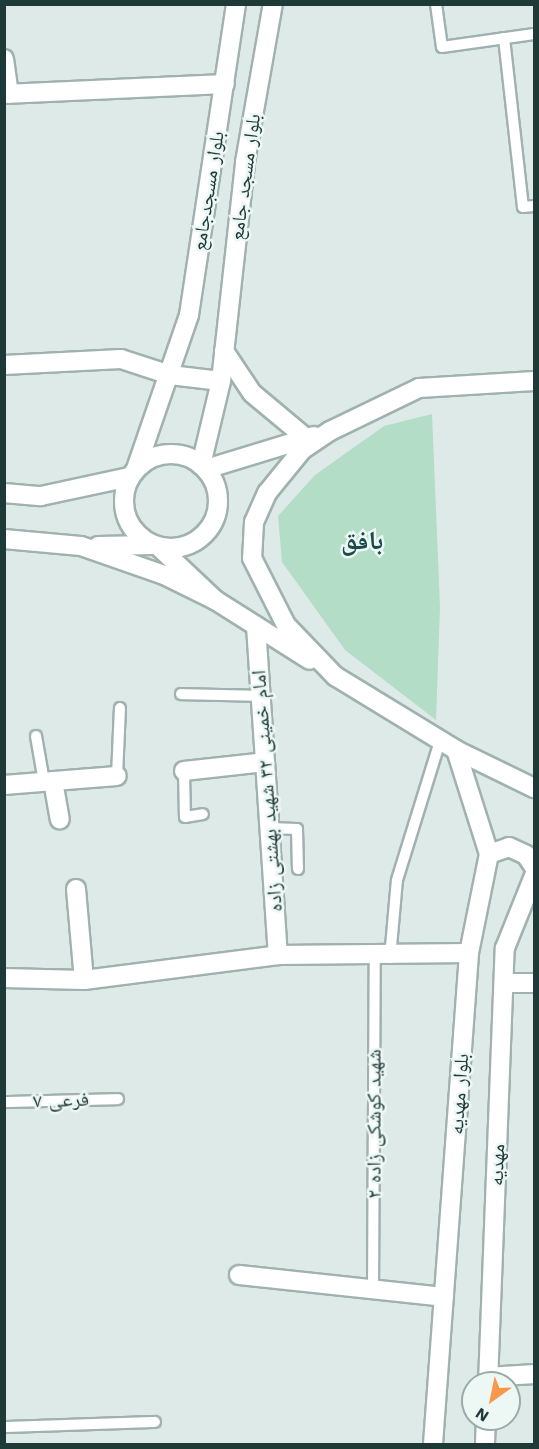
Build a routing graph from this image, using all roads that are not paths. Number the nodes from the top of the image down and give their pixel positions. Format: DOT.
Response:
graph roads {
  1 [pos="236,4"];
  2 [pos="273,4"];
  3 [pos="436,4"];
  4 [pos="534,34"];
  5 [pos="504,38"];
  6 [pos="4,59"];
  7 [pos="225,84"];
  8 [pos="7,94"];
  9 [pos="534,206"];
  10 [pos="224,351"];
  11 [pos="4,365"];
  12 [pos="170,375"];
  13 [pos="221,381"];
  14 [pos="534,381"];
  15 [pos="330,431"];
  16 [pos="306,438"];
  17 [pos="204,467"];
  18 [pos="133,473"];
  19 [pos="4,493"];
  20 [pos="4,539"];
  21 [pos="81,546"];
  22 [pos="156,546"];
  23 [pos="215,600"];
  24 [pos="256,626"];
  25 [pos="335,676"];
  26 [pos="181,694"];
  27 [pos="261,696"];
  28 [pos="120,708"];
  29 [pos="36,736"];
  30 [pos="448,746"];
  31 [pos="265,762"];
  32 [pos="184,771"];
  33 [pos="117,776"];
  34 [pos="48,782"];
  35 [pos="4,785"];
  36 [pos="534,788"];
  37 [pos="203,813"];
  38 [pos="60,819"];
  39 [pos="269,828"];
  40 [pos="489,854"];
  41 [pos="534,867"];
  42 [pos="298,869"];
  43 [pos="534,876"];
  44 [pos="76,889"];
  45 [pos="469,953"];
  46 [pos="278,955"];
  47 [pos="382,958"];
  48 [pos="4,978"];
  49 [pos="84,980"];
  50 [pos="504,983"];
  51 [pos="534,983"];
  52 [pos="118,1099"];
  53 [pos="4,1102"];
  54 [pos="239,1275"];
  55 [pos="372,1290"];
  56 [pos="444,1297"];
  57 [pos="488,1371"];
  58 [pos="155,1422"];
  59 [pos="4,1427"];
  60 [pos="434,1444"];
  1 -- 7 [label="main road, بلوار مسجدجامع"];
  2 -- 10 [label="main road, بلوار مسجد جامع"];
  3 -- 5 [label="lane"];
  4 -- 5 [label="lane"];
  5 -- 9 [label="lane"];
  6 -- 8 [label="main road"];
  7 -- 8 [label="main road"];
  7 -- 12 [label="main road, بلوار مسجدجامع"];
  10 -- 13 [label="main road, بلوار مسجد جامع"];
  10 -- 16 [label="main road"];
  11 -- 12 [label="main road"];
  12 -- 13 [label="main road"];
  12 -- 18 [label="main road, بلوار مسجدجامع"];
  13 -- 17 [label="main road, بلوار مسجد جامع"];
  14 -- 15 [label="main road"];
  15 -- 16 [label="main road"];
  15 -- 25 [label="main road"];
  16 -- 17 [label="main road"];
  17 -- 18 [label="main road"];
  17 -- 22 [label="main road"];
  18 -- 19 [label="main road"];
  18 -- 22 [label="main road"];
  20 -- 21 [label="main road"];
  21 -- 22 [label="main road"];
  21 -- 23 [label="main road"];
  22 -- 23 [label="main road"];
  23 -- 24 [label="main road"];
  24 -- 25 [label="main road"];
  24 -- 27 [label="main road, امام خمینی ۳۲ شهید بهشتی زاده"];
  25 -- 30 [label="main road"];
  26 -- 27 [label="lane"];
  27 -- 31 [label="main road, امام خمینی ۳۲ شهید بهشتی زاده"];
  28 -- 33 [label="lane"];
  29 -- 34 [label="lane"];
  30 -- 36 [label="main road"];
  30 -- 40 [label="main road, بلوار مهدیه"];
  30 -- 47 [label="lane, شهید کوشکی زاده ۲"];
  31 -- 32 [label="main road"];
  31 -- 39 [label="main road, امام خمینی ۳۲ شهید بهشتی زاده"];
  32 -- 37 [label="lane"];
  33 -- 34 [label="main road"];
  34 -- 35 [label="main road"];
  34 -- 38 [label="main road"];
  39 -- 42 [label="lane"];
  39 -- 46 [label="main road, امام خمینی ۳۲ شهید بهشتی زاده"];
  40 -- 41 [label="main road"];
  40 -- 45 [label="main road, بلوار مهدیه"];
  43 -- 50 [label="main road, مهدیه"];
  44 -- 49 [label="main road"];
  45 -- 47 [label="main road"];
  45 -- 56 [label="main road, بلوار مهدیه"];
  46 -- 47 [label="main road"];
  46 -- 49 [label="main road"];
  47 -- 55 [label="lane, شهید کوشکی زاده ۲"];
  48 -- 49 [label="main road"];
  50 -- 51 [label="main road"];
  50 -- 57 [label="main road, مهدیه"];
  52 -- 53 [label="lane, فرعی ۷"];
  54 -- 55 [label="main road"];
  55 -- 56 [label="main road"];
  56 -- 60 [label="main road, بلوار مهدیه"];
  58 -- 59 [label="lane"];
}
